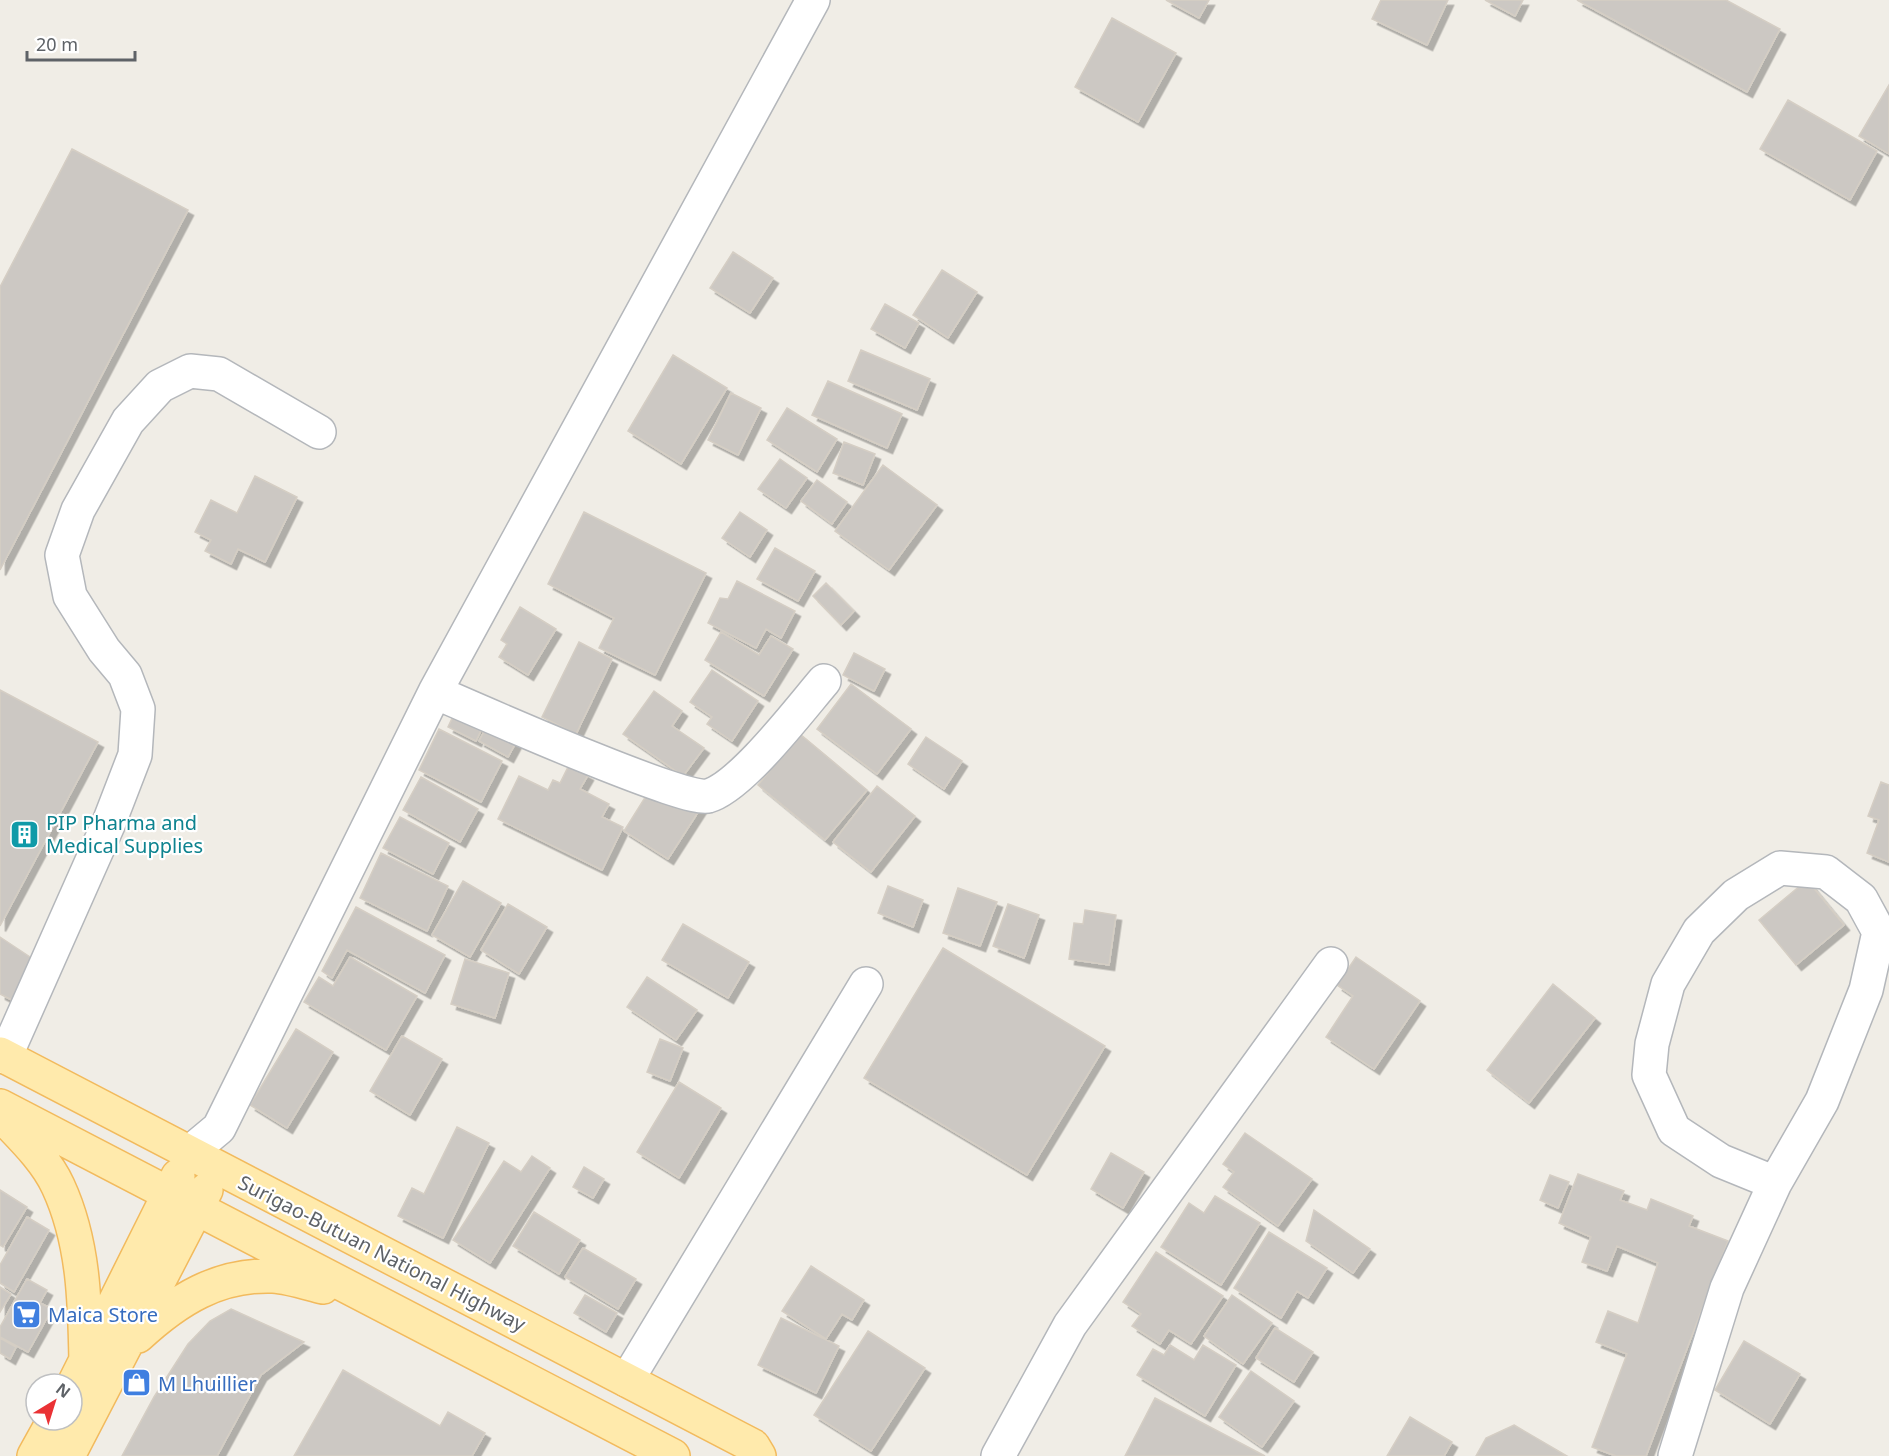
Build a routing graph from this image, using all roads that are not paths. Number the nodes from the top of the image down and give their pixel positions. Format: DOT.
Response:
graph roads {
  1 [pos="813,0"];
  2 [pos="319,432"];
  3 [pos="825,681"];
  4 [pos="435,692"];
  5 [pos="1331,964"];
  6 [pos="866,984"];
  7 [pos="3,1056"];
  8 [pos="0,1106"];
  9 [pos="0,1114"];
  10 [pos="204,1160"];
  11 [pos="1775,1183"];
  12 [pos="182,1201"];
  13 [pos="365,1296"];
  14 [pos="125,1347"];
  15 [pos="79,1372"];
  16 [pos="81,1372"];
  17 [pos="627,1380"];
  18 [pos="47,1432"];
  19 [pos="34,1456"];
  20 [pos="68,1456"];
  21 [pos="673,1456"];
  22 [pos="759,1456"];
  23 [pos="999,1456"];
  24 [pos="1675,1456"];
  1 -- 4 [label="street"];
  2 -- 7 [label="street"];
  3 -- 4 [label="street"];
  4 -- 10 [label="street"];
  5 -- 23 [label="street"];
  6 -- 17 [label="street"];
  7 -- 10 [label="main road, Surigao-Butuan National Highway"];
  8 -- 12 [label="main road"];
  9 -- 15 [label="main road"];
  10 -- 12 [label="main road"];
  10 -- 17 [label="main road, Surigao-Butuan National Highway"];
  11 -- 11 [label="street"];
  11 -- 24 [label="street"];
  12 -- 13 [label="main road"];
  12 -- 14 [label="main road"];
  12 -- 16 [label="main road"];
  13 -- 14 [label="main road"];
  13 -- 21 [label="main road"];
  14 -- 20 [label="main road"];
  17 -- 22 [label="main road, Surigao-Butuan National Highway"];
  18 -- 19 [label="main road"];
}
